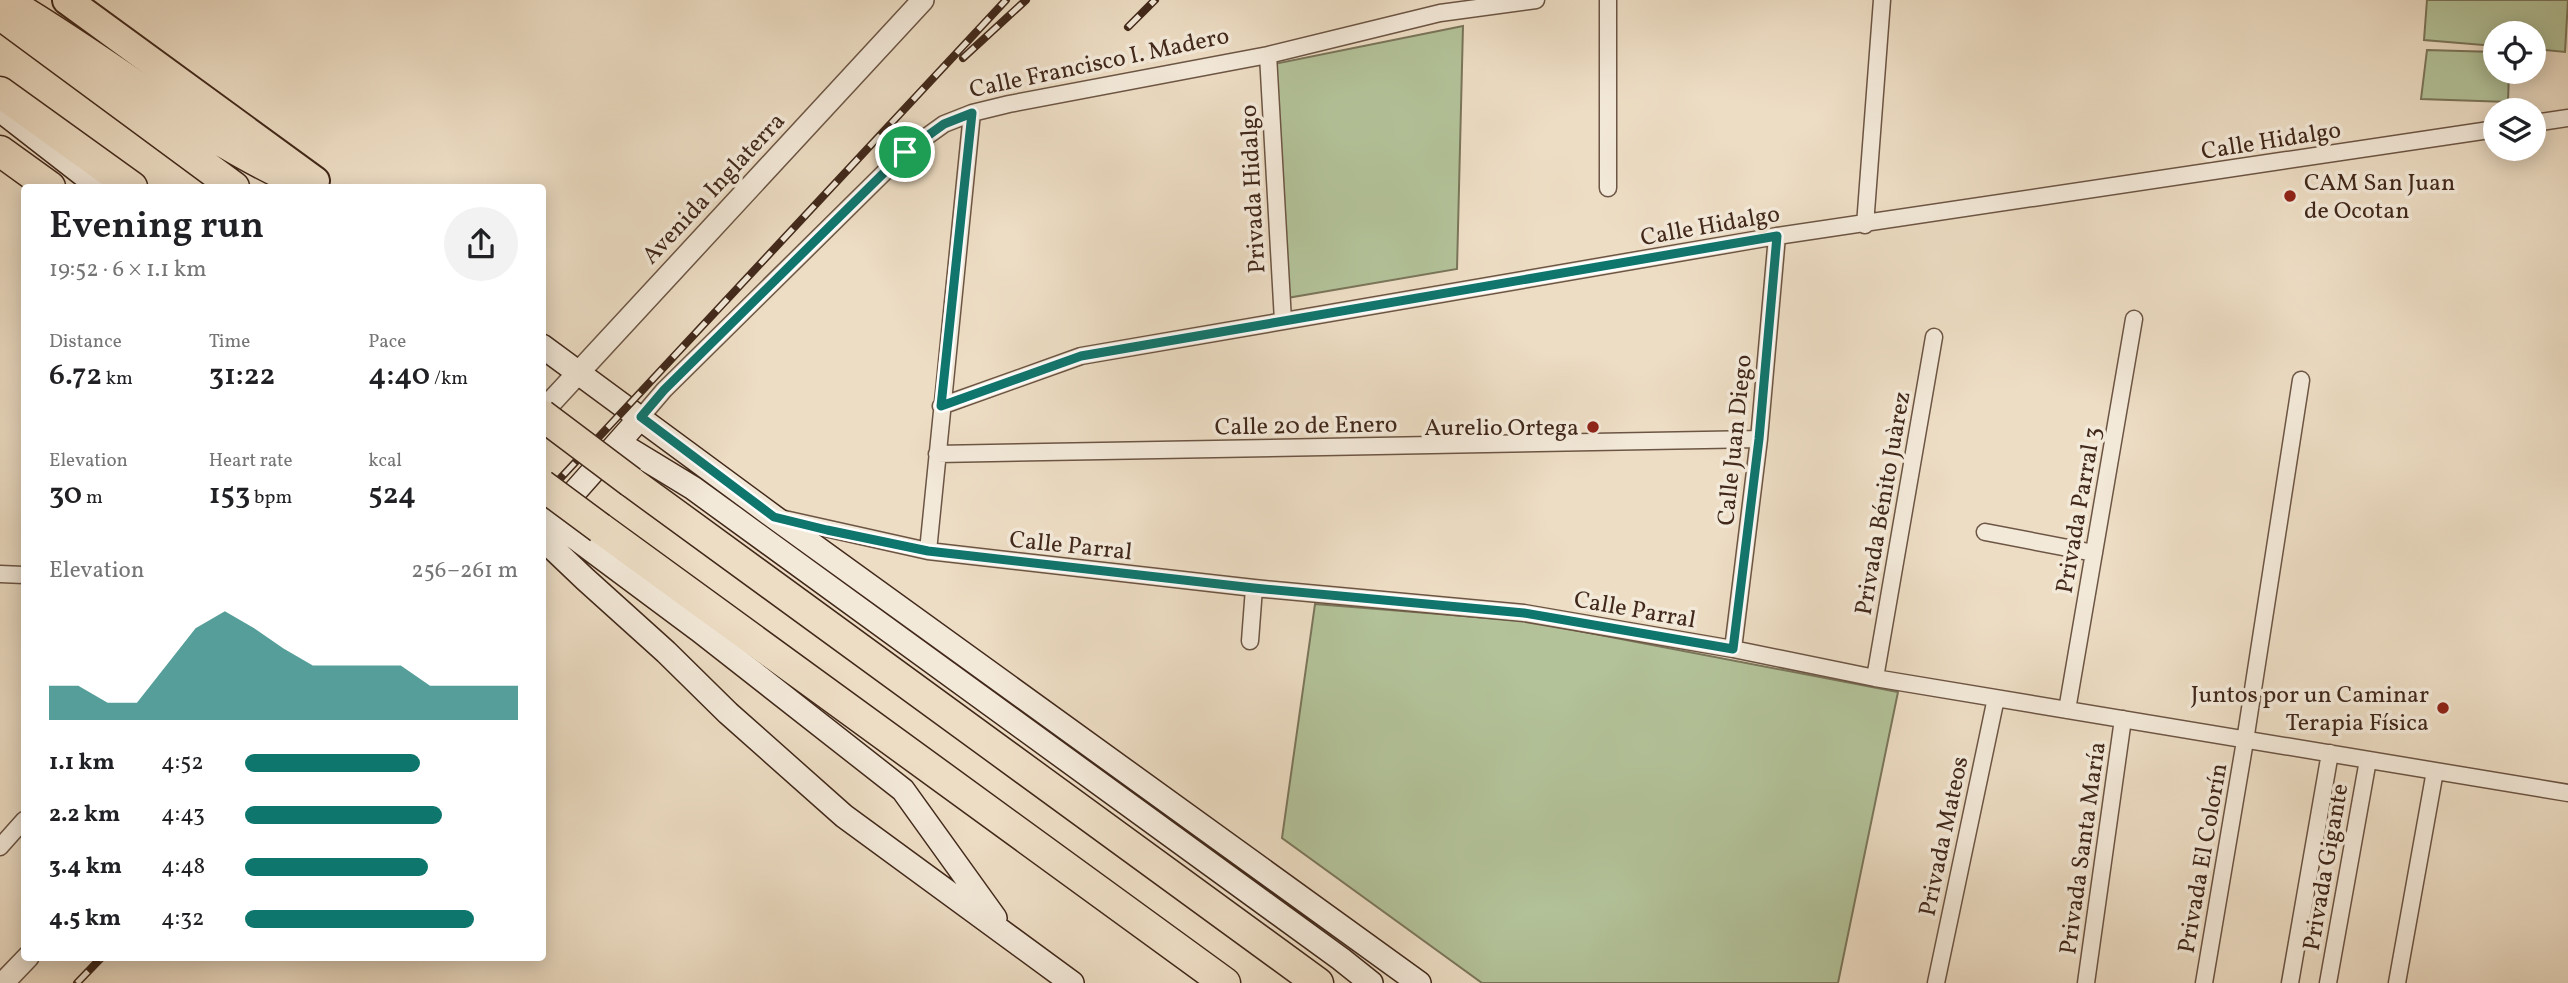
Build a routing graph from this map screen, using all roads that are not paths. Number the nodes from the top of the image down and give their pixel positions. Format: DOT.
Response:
graph roads {
  1 [pos="4,0"];
  2 [pos="67,0"];
  3 [pos="923,0"];
  4 [pos="1536,0"];
  5 [pos="1608,0"];
  6 [pos="1882,0"];
  7 [pos="0,15"];
  8 [pos="1268,55"];
  9 [pos="0,92"];
  10 [pos="0,110"];
  11 [pos="972,113"];
  12 [pos="2568,118"];
  13 [pos="2546,121"];
  14 [pos="2483,132"];
  15 [pos="0,151"];
  16 [pos="46,184"];
  17 [pos="95,184"];
  18 [pos="128,184"];
  19 [pos="230,184"];
  20 [pos="304,184"];
  21 [pos="318,184"];
  22 [pos="1608,188"];
  23 [pos="1865,225"];
  24 [pos="1777,236"];
  25 [pos="2134,319"];
  26 [pos="1283,321"];
  27 [pos="1934,337"];
  28 [pos="546,349"];
  29 [pos="578,373"];
  30 [pos="2301,380"];
  31 [pos="941,406"];
  32 [pos="546,409"];
  33 [pos="546,417"];
  34 [pos="641,417"];
  35 [pos="1759,439"];
  36 [pos="619,443"];
  37 [pos="937,454"];
  38 [pos="546,488"];
  39 [pos="774,517"];
  40 [pos="546,527"];
  41 [pos="546,529"];
  42 [pos="546,529"];
  43 [pos="1986,532"];
  44 [pos="928,551"];
  45 [pos="2094,553"];
  46 [pos="0,574"];
  47 [pos="21,575"];
  48 [pos="1254,588"];
  49 [pos="1250,641"];
  50 [pos="1733,649"];
  51 [pos="1875,678"];
  52 [pos="1996,698"];
  53 [pos="2067,710"];
  54 [pos="2123,719"];
  55 [pos="2245,741"];
  56 [pos="2330,753"];
  57 [pos="2368,760"];
  58 [pos="2435,771"];
  59 [pos="1143,783"];
  60 [pos="2568,793"];
  61 [pos="21,823"];
  62 [pos="0,847"];
  63 [pos="1215,867"];
  64 [pos="1007,934"];
  65 [pos="24,961"];
  66 [pos="4,983"];
  67 [pos="1072,983"];
  68 [pos="1225,983"];
  69 [pos="1318,983"];
  70 [pos="1371,983"];
  71 [pos="1419,983"];
  72 [pos="1936,983"];
  73 [pos="2086,983"];
  74 [pos="2204,983"];
  75 [pos="2290,983"];
  76 [pos="2328,983"];
  77 [pos="2397,983"];
  1 -- 20 [label="highway"];
  2 -- 21 [label="highway"];
  3 -- 29 [label="street, Avenida Inglaterra"];
  4 -- 8 [label="street, Calle Francisco I. Madero"];
  5 -- 22 [label="street"];
  6 -- 23 [label="street"];
  7 -- 19 [label="highway"];
  8 -- 11 [label="street, Calle Francisco I. Madero"];
  8 -- 26 [label="street, Privada Hidalgo"];
  9 -- 18 [label="highway"];
  10 -- 17 [label="main road"];
  11 -- 31 [label="street"];
  11 -- 34 [label="street, Calle Francisco I. Madero"];
  12 -- 13 [label="street"];
  14 -- 23 [label="street, Calle Hidalgo"];
  15 -- 16 [label="highway"];
  23 -- 24 [label="street, Calle Hidalgo"];
  24 -- 26 [label="street, Calle Hidalgo"];
  24 -- 35 [label="street, Calle Juan Diego"];
  25 -- 45 [label="street, Privada Parral 3"];
  26 -- 31 [label="street, Calle Hidalgo"];
  27 -- 51 [label="street, Privada Bénito Juàrez"];
  28 -- 29 [label="main road"];
  29 -- 32 [label="street, Avenida Inglaterra"];
  29 -- 34 [label="main road"];
  30 -- 55 [label="street, Privada El Colorín"];
  31 -- 37 [label="street"];
  33 -- 69 [label="highway, bridge"];
  34 -- 36 [label="main road, Calle Francisco I. Madero"];
  34 -- 39 [label="main road"];
  35 -- 37 [label="street, Calle 20 de Enero"];
  35 -- 50 [label="street, Calle Juan Diego"];
  36 -- 40 [label="main road, Calle Francisco I. Madero"];
  36 -- 63 [label="main road"];
  37 -- 44 [label="street"];
  38 -- 68 [label="highway, bridge"];
  39 -- 44 [label="street, Calle Parral"];
  39 -- 59 [label="main road"];
  41 -- 64 [label="main road"];
  42 -- 64 [label="main road"];
  43 -- 45 [label="street"];
  44 -- 48 [label="street, Calle Parral"];
  45 -- 53 [label="street, Privada Parral 3"];
  46 -- 47 [label="street"];
  48 -- 49 [label="street"];
  48 -- 50 [label="street, Calle Parral"];
  50 -- 51 [label="street, Calle Parral"];
  51 -- 52 [label="street, Calle Parral"];
  52 -- 53 [label="street, Calle Parral"];
  52 -- 72 [label="street, Privada Mateos"];
  53 -- 54 [label="street, Calle Parral"];
  54 -- 55 [label="street, Calle Parral"];
  54 -- 73 [label="street, Privada Santa María"];
  55 -- 56 [label="street, Calle Parral"];
  55 -- 74 [label="street, Privada El Colorín"];
  56 -- 57 [label="street, Calle Parral"];
  56 -- 75 [label="street"];
  57 -- 58 [label="street, Calle Parral"];
  57 -- 76 [label="street, Privada Gigante"];
  58 -- 60 [label="street, Calle Parral"];
  58 -- 77 [label="street"];
  59 -- 63 [label="main road"];
  59 -- 71 [label="main road"];
  61 -- 62 [label="street"];
  63 -- 70 [label="main road"];
  64 -- 67 [label="main road"];
  65 -- 66 [label="street"];
}
